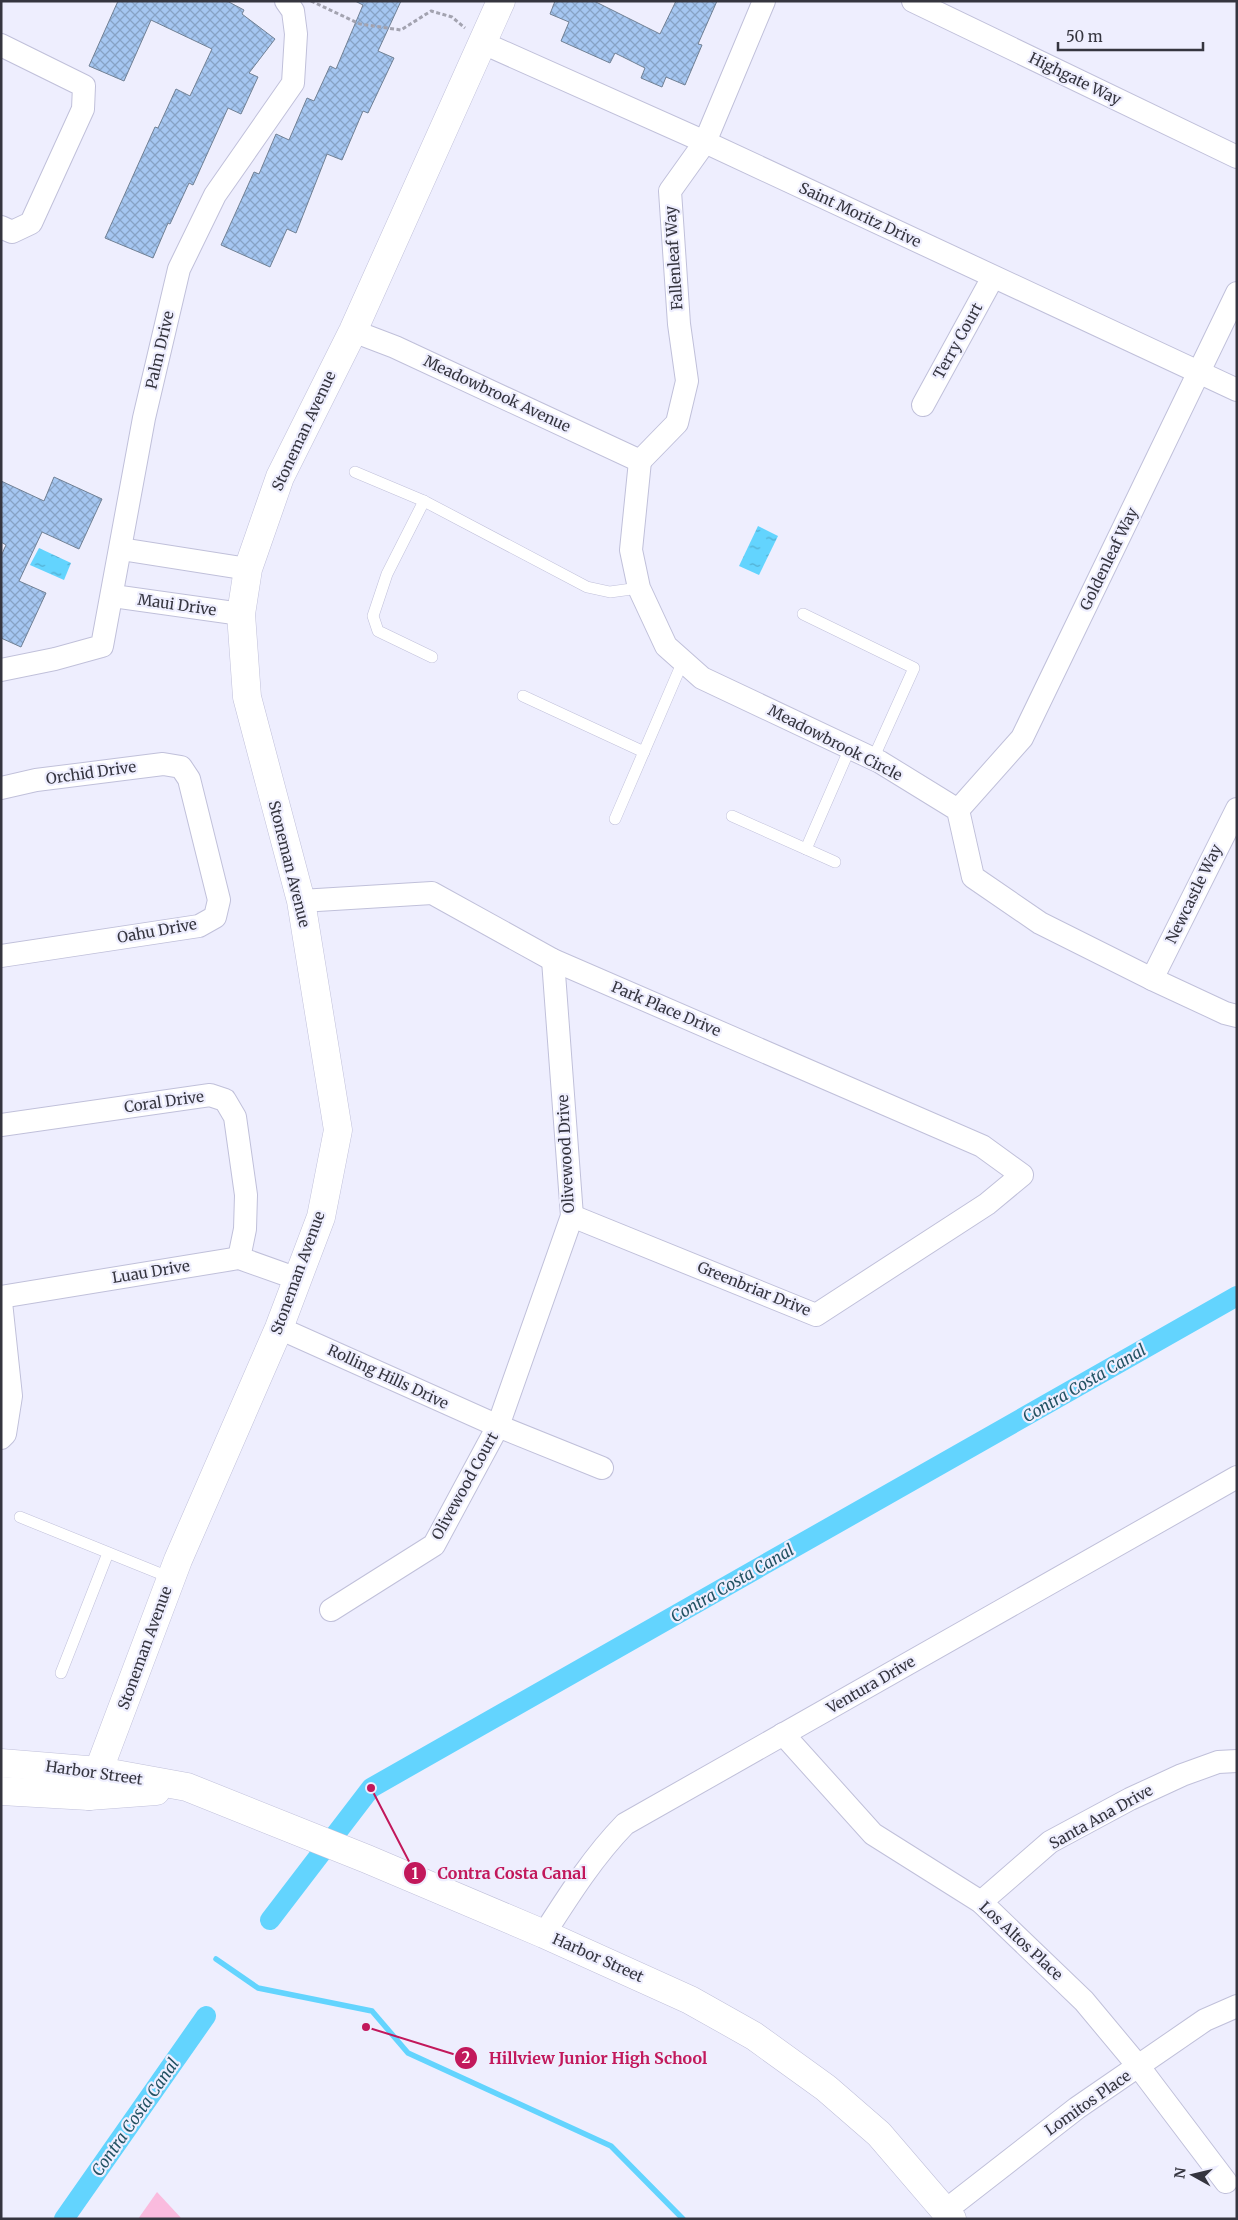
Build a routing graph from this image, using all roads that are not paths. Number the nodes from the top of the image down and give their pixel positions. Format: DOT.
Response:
graph roads {
  1 [pos="286,1"];
  2 [pos="502,1"];
  3 [pos="764,1"];
  4 [pos="913,1"];
  5 [pos="482,43"];
  6 [pos="1,45"];
  7 [pos="704,142"];
  8 [pos="1237,157"];
  9 [pos="7,230"];
  10 [pos="993,277"];
  11 [pos="1237,293"];
  12 [pos="353,331"];
  13 [pos="1199,371"];
  14 [pos="1237,390"];
  15 [pos="923,405"];
  16 [pos="640,461"];
  17 [pos="355,472"];
  18 [pos="424,501"];
  19 [pos="121,549"];
  20 [pos="248,569"];
  21 [pos="639,588"];
  22 [pos="113,596"];
  23 [pos="241,614"];
  24 [pos="803,614"];
  25 [pos="432,657"];
  26 [pos="683,660"];
  27 [pos="1,670"];
  28 [pos="523,696"];
  29 [pos="850,748"];
  30 [pos="644,752"];
  31 [pos="873,759"];
  32 [pos="181,767"];
  33 [pos="1,788"];
  34 [pos="1237,809"];
  35 [pos="958,810"];
  36 [pos="732,816"];
  37 [pos="615,820"];
  38 [pos="806,849"];
  39 [pos="835,862"];
  40 [pos="301,901"];
  41 [pos="1,956"];
  42 [pos="553,960"];
  43 [pos="1152,979"];
  44 [pos="1237,1016"];
  45 [pos="1,1125"];
  46 [pos="1022,1175"];
  47 [pos="572,1216"];
  48 [pos="239,1258"];
  49 [pos="298,1279"];
  50 [pos="1,1297"];
  51 [pos="1,1302"];
  52 [pos="279,1328"];
  53 [pos="498,1426"];
  54 [pos="3,1436"];
  55 [pos="602,1468"];
  56 [pos="1237,1477"];
  57 [pos="20,1517"];
  58 [pos="108,1553"];
  59 [pos="171,1578"];
  60 [pos="331,1610"];
  61 [pos="60,1673"];
  62 [pos="783,1734"];
  63 [pos="1237,1761"];
  64 [pos="1,1763"];
  65 [pos="100,1771"];
  66 [pos="187,1787"];
  67 [pos="1,1791"];
  68 [pos="89,1796"];
  69 [pos="981,1902"];
  70 [pos="544,1934"];
  71 [pos="1237,2006"];
  72 [pos="1139,2067"];
  73 [pos="1226,2182"];
  74 [pos="949,2214"];
  1 -- 19 [label="street, Palm Drive"];
  2 -- 5 [label="street, Stoneman Avenue"];
  3 -- 7 [label="street, Fallenleaf Way"];
  4 -- 8 [label="street, Highgate Way"];
  5 -- 7 [label="street, Saint Moritz Drive"];
  5 -- 12 [label="street, Stoneman Avenue"];
  6 -- 9 [label="street"];
  7 -- 10 [label="street, Saint Moritz Drive"];
  7 -- 16 [label="street, Fallenleaf Way"];
  10 -- 13 [label="street, Saint Moritz Drive"];
  10 -- 15 [label="street, Terry Court"];
  11 -- 13 [label="street, Goldenleaf Way"];
  12 -- 16 [label="street, Meadowbrook Avenue"];
  12 -- 20 [label="street, Stoneman Avenue"];
  13 -- 14 [label="street, Saint Moritz Drive"];
  13 -- 35 [label="street, Goldenleaf Way"];
  16 -- 21 [label="street, Meadowbrook Circle"];
  17 -- 18 [label="lane"];
  18 -- 21 [label="lane"];
  18 -- 25 [label="lane"];
  19 -- 20 [label="street"];
  19 -- 22 [label="street, Palm Drive"];
  20 -- 23 [label="street, Stoneman Avenue"];
  21 -- 26 [label="street, Meadowbrook Circle"];
  22 -- 23 [label="street, Maui Drive"];
  22 -- 27 [label="street, Palm Drive"];
  23 -- 40 [label="street, Stoneman Avenue"];
  24 -- 31 [label="lane"];
  26 -- 29 [label="street, Meadowbrook Circle"];
  26 -- 30 [label="lane"];
  28 -- 30 [label="lane"];
  29 -- 31 [label="street, Meadowbrook Circle"];
  29 -- 38 [label="lane"];
  30 -- 37 [label="lane"];
  31 -- 35 [label="street, Meadowbrook Circle"];
  32 -- 33 [label="street, Orchid Drive"];
  32 -- 41 [label="street, Oahu Drive"];
  34 -- 43 [label="street, Newcastle Way"];
  35 -- 43 [label="street"];
  36 -- 38 [label="lane"];
  38 -- 39 [label="lane"];
  40 -- 42 [label="street, Park Place Drive"];
  40 -- 49 [label="street, Stoneman Avenue"];
  42 -- 46 [label="street, Park Place Drive"];
  42 -- 47 [label="street, Olivewood Drive"];
  43 -- 44 [label="street"];
  45 -- 48 [label="street, Coral Drive"];
  46 -- 47 [label="street, Greenbriar Drive"];
  47 -- 53 [label="street, Olivewood Drive"];
  48 -- 49 [label="street, Luau Drive"];
  48 -- 50 [label="street, Luau Drive"];
  49 -- 52 [label="street, Stoneman Avenue"];
  51 -- 54 [label="street"];
  52 -- 53 [label="street, Rolling Hills Drive"];
  52 -- 59 [label="street, Stoneman Avenue"];
  53 -- 55 [label="street, Rolling Hills Drive"];
  53 -- 60 [label="street, Olivewood Court"];
  56 -- 62 [label="street, Ventura Drive"];
  57 -- 58 [label="lane"];
  58 -- 59 [label="lane"];
  58 -- 61 [label="lane"];
  59 -- 65 [label="street, Stoneman Avenue"];
  62 -- 69 [label="street, Los Altos Place"];
  62 -- 70 [label="street, Ventura Drive"];
  63 -- 69 [label="street, Santa Ana Drive"];
  64 -- 65 [label="street, Harbor Street"];
  65 -- 66 [label="street, Harbor Street"];
  65 -- 68 [label="street, Stoneman Avenue"];
  66 -- 68 [label="street, Harbor Street"];
  66 -- 70 [label="street, Harbor Street"];
  67 -- 68 [label="street, Harbor Street"];
  69 -- 72 [label="street, Los Altos Place"];
  70 -- 74 [label="street, Harbor Street"];
  71 -- 72 [label="street, Lomitos Place"];
  72 -- 73 [label="street, Los Altos Place"];
  72 -- 74 [label="street, Lomitos Place"];
}
